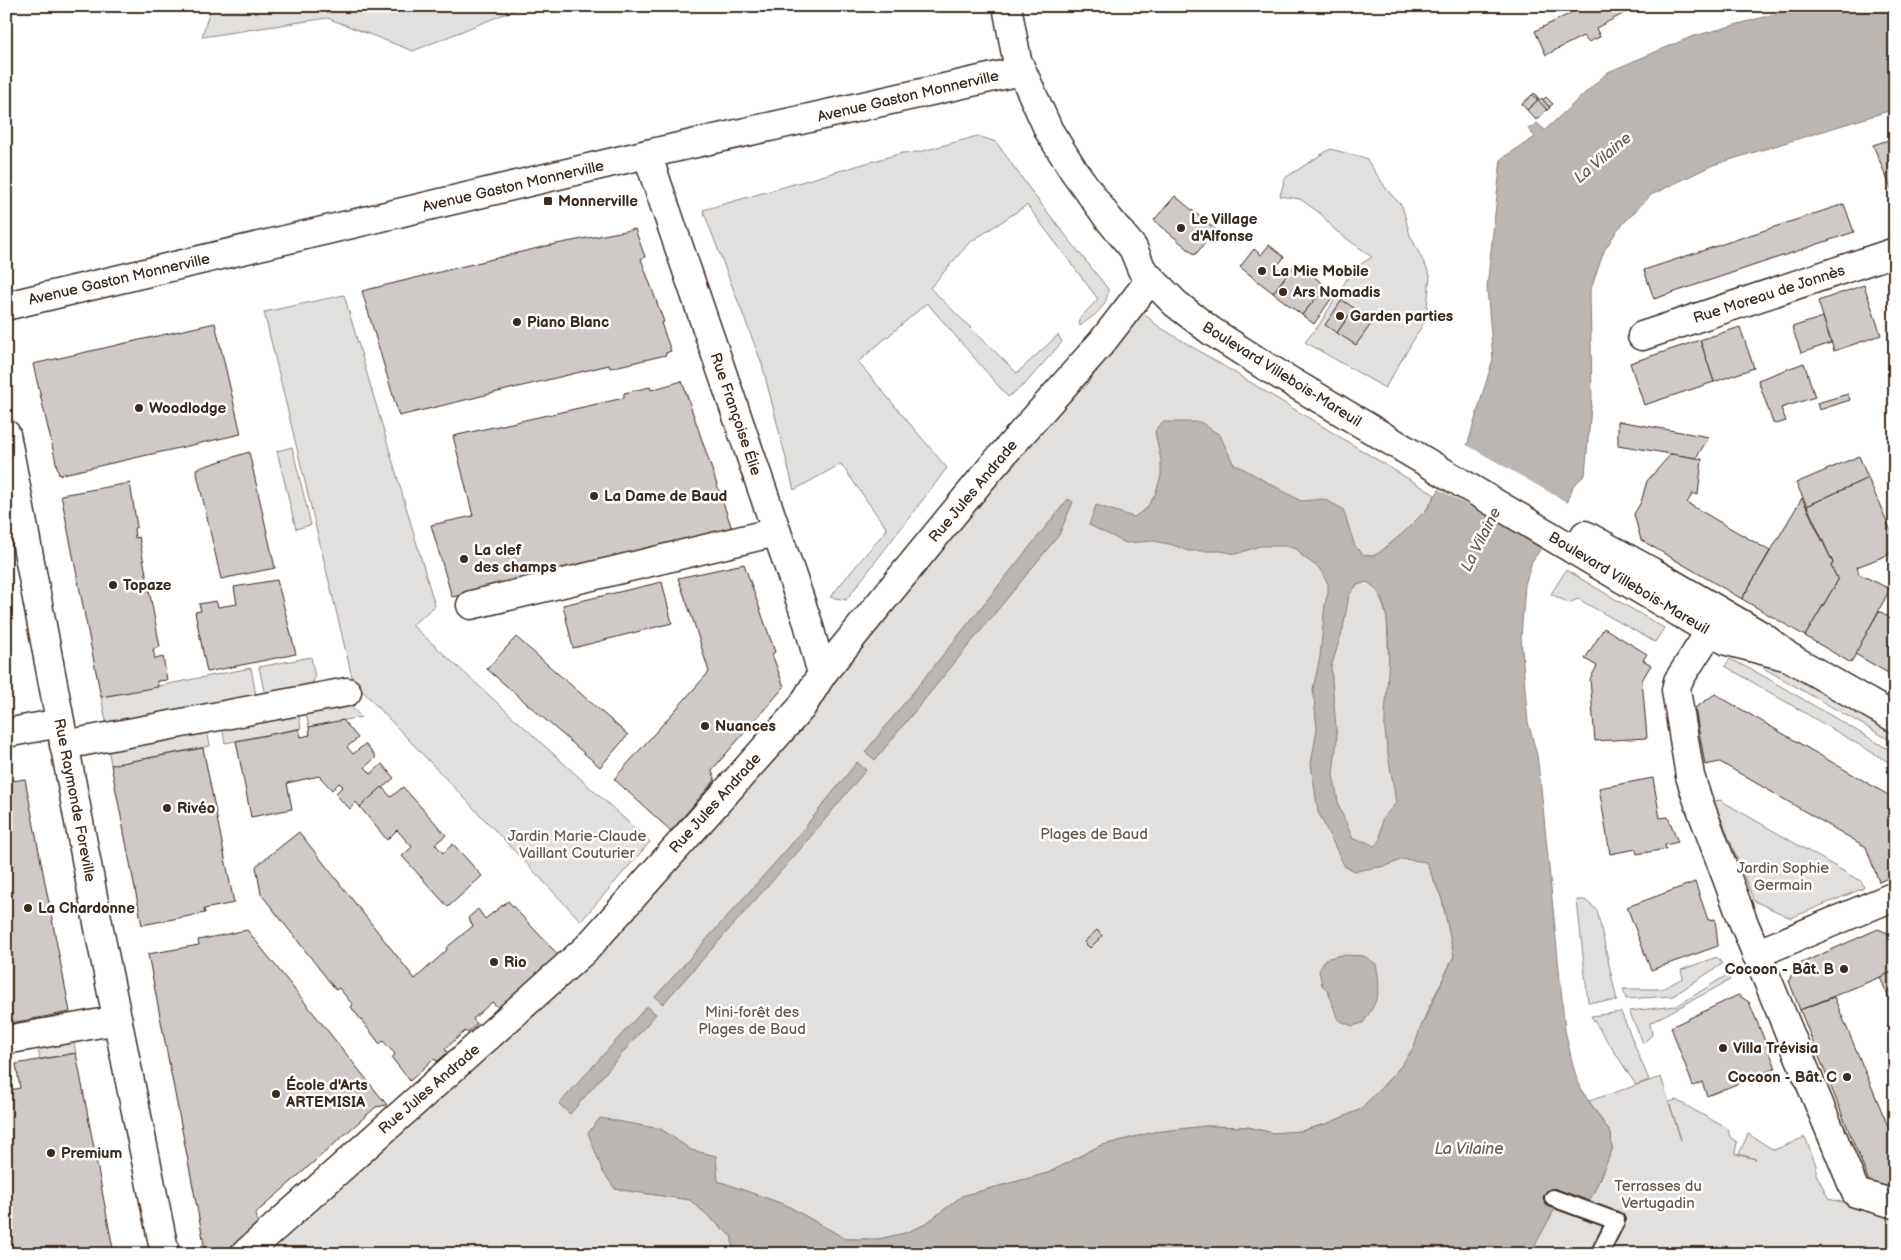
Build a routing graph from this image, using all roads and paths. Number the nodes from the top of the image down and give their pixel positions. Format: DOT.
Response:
graph roads {
  1 [pos="1007,6"];
  2 [pos="1021,71"];
  3 [pos="647,154"];
  4 [pos="1133,248"];
  5 [pos="1895,252"];
  6 [pos="1152,282"];
  7 [pos="6,306"];
  8 [pos="1642,336"];
  9 [pos="6,434"];
  10 [pos="1449,466"];
  11 [pos="776,532"];
  12 [pos="1566,535"];
  13 [pos="470,605"];
  14 [pos="1710,631"];
  15 [pos="1789,657"];
  16 [pos="822,674"];
  17 [pos="347,692"];
  18 [pos="1895,718"];
  19 [pos="6,733"];
  20 [pos="62,734"];
  21 [pos="1895,896"];
  22 [pos="1756,954"];
  23 [pos="118,1020"];
  24 [pos="6,1040"];
  25 [pos="1553,1198"];
  26 [pos="1895,1204"];
  27 [pos="165,1254"];
  28 [pos="245,1254"];
  29 [pos="1599,1254"];
  1 -- 2 [label="street"];
  2 -- 3 [label="street, Avenue Gaston Monnerville"];
  2 -- 4 [label="street"];
  3 -- 7 [label="street, Avenue Gaston Monnerville"];
  3 -- 11 [label="street, Rue Françoise Élie"];
  4 -- 6 [label="street, Boulevard Villebois-Mareuil"];
  4 -- 10 [label="street, Boulevard Villebois-Mareuil"];
  5 -- 8 [label="street, Rue Moreau de Jonnès"];
  6 -- 10 [label="street, Boulevard Villebois-Mareuil"];
  6 -- 16 [label="street, Rue Jules Andrade"];
  9 -- 20 [label="street, Rue Raymonde Foreville"];
  10 -- 12 [label="street, Boulevard Villebois-Mareuil"];
  11 -- 13 [label="street"];
  11 -- 16 [label="street, Rue Françoise Élie"];
  12 -- 14 [label="street, Boulevard Villebois-Mareuil"];
  12 -- 15 [label="street, Boulevard Villebois-Mareuil"];
  14 -- 15 [label="street, Boulevard Villebois-Mareuil"];
  14 -- 22 [label="street"];
  15 -- 18 [label="street, Boulevard Villebois-Mareuil"];
  16 -- 28 [label="street, Rue Jules Andrade"];
  17 -- 20 [label="street"];
  19 -- 20 [label="street"];
  20 -- 23 [label="street, Rue Raymonde Foreville"];
  21 -- 22 [label="street"];
  22 -- 26 [label="street"];
  23 -- 24 [label="street"];
  23 -- 27 [label="street, Rue Raymonde Foreville"];
  25 -- 29 [label="lane"];
}
